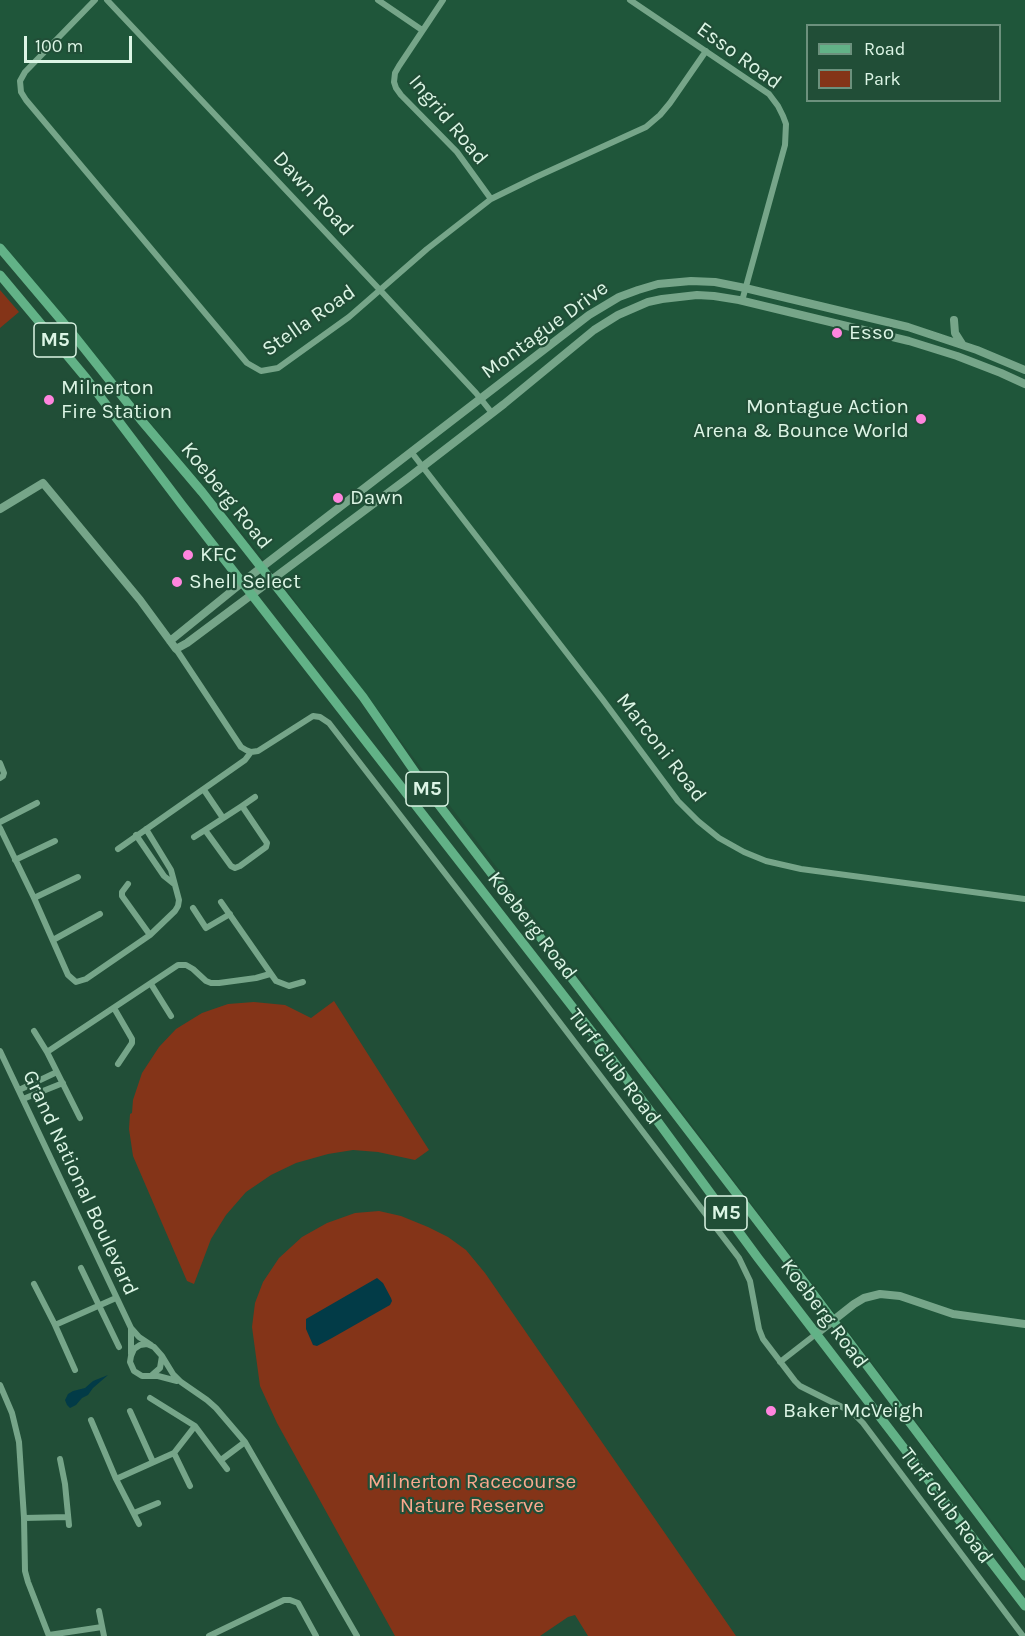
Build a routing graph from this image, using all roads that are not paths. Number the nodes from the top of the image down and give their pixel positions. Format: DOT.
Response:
graph roads {
  1 [pos="95,0"];
  2 [pos="107,0"];
  3 [pos="378,0"];
  4 [pos="443,0"];
  5 [pos="630,0"];
  6 [pos="422,30"];
  7 [pos="706,51"];
  8 [pos="491,199"];
  9 [pos="0,248"];
  10 [pos="0,275"];
  11 [pos="745,288"];
  12 [pos="380,290"];
  13 [pos="742,301"];
  14 [pos="954,320"];
  15 [pos="962,344"];
  16 [pos="1025,370"];
  17 [pos="1025,384"];
  18 [pos="481,399"];
  19 [pos="492,413"];
  20 [pos="412,453"];
  21 [pos="423,467"];
  22 [pos="0,509"];
  23 [pos="262,568"];
  24 [pos="271,580"];
  25 [pos="243,582"];
  26 [pos="252,594"];
  27 [pos="170,641"];
  28 [pos="176,649"];
  29 [pos="251,752"];
  30 [pos="0,763"];
  31 [pos="0,778"];
  32 [pos="204,790"];
  33 [pos="255,797"];
  34 [pos="37,803"];
  35 [pos="242,806"];
  36 [pos="223,818"];
  37 [pos="0,822"];
  38 [pos="0,828"];
  39 [pos="146,829"];
  40 [pos="206,830"];
  41 [pos="136,835"];
  42 [pos="194,837"];
  43 [pos="55,841"];
  44 [pos="118,849"];
  45 [pos="15,860"];
  46 [pos="78,877"];
  47 [pos="128,884"];
  48 [pos="175,884"];
  49 [pos="34,898"];
  50 [pos="1025,899"];
  51 [pos="221,902"];
  52 [pos="193,908"];
  53 [pos="100,914"];
  54 [pos="230,914"];
  55 [pos="150,935"];
  56 [pos="53,940"];
  57 [pos="270,974"];
  58 [pos="303,982"];
  59 [pos="151,984"];
  60 [pos="114,1008"];
  61 [pos="171,1016"];
  62 [pos="34,1031"];
  63 [pos="0,1051"];
  64 [pos="47,1052"];
  65 [pos="118,1064"];
  66 [pos="57,1072"];
  67 [pos="63,1083"];
  68 [pos="19,1090"];
  69 [pos="23,1099"];
  70 [pos="80,1118"];
  71 [pos="81,1268"];
  72 [pos="34,1284"];
  73 [pos="116,1298"];
  74 [pos="99,1305"];
  75 [pos="832,1320"];
  76 [pos="1025,1324"];
  77 [pos="55,1325"];
  78 [pos="131,1328"];
  79 [pos="816,1334"];
  80 [pos="151,1345"];
  81 [pos="119,1347"];
  82 [pos="131,1356"];
  83 [pos="162,1356"];
  84 [pos="780,1362"];
  85 [pos="75,1370"];
  86 [pos="152,1375"];
  87 [pos="181,1382"];
  88 [pos="0,1385"];
  89 [pos="150,1398"];
  90 [pos="130,1411"];
  91 [pos="91,1420"];
  92 [pos="195,1426"];
  93 [pos="244,1441"];
  94 [pos="174,1453"];
  95 [pos="219,1458"];
  96 [pos="60,1459"];
  97 [pos="153,1462"];
  98 [pos="227,1469"];
  99 [pos="116,1479"];
  100 [pos="190,1486"];
  101 [pos="158,1503"];
  102 [pos="134,1513"];
  103 [pos="68,1517"];
  104 [pos="24,1518"];
  105 [pos="139,1524"];
  106 [pos="69,1525"];
  107 [pos="1025,1576"];
  108 [pos="1025,1606"];
  109 [pos="99,1611"];
  110 [pos="102,1627"];
  111 [pos="49,1636"];
  112 [pos="104,1636"];
  113 [pos="209,1636"];
  114 [pos="316,1636"];
  115 [pos="357,1636"];
  116 [pos="1023,1636"];
  1 -- 12 [label="street, Stella Road"];
  2 -- 12 [label="street, Dawn Road"];
  3 -- 6 [label="street"];
  4 -- 6 [label="street, Ingrid Road"];
  5 -- 7 [label="street, Esso Road"];
  6 -- 8 [label="street, Ingrid Road"];
  7 -- 8 [label="street, Stella Road"];
  7 -- 11 [label="street, Esso Road"];
  8 -- 12 [label="street, Stella Road"];
  9 -- 23 [label="main road, Koeberg Road / M5"];
  10 -- 25 [label="main road, Koeberg Road / M5"];
  11 -- 13 [label="street, Esso Road"];
  11 -- 15 [label="main road, Montague Drive"];
  11 -- 18 [label="main road, Montague Drive"];
  12 -- 18 [label="street, Dawn Road"];
  13 -- 17 [label="main road, Montague Drive"];
  13 -- 19 [label="main road, Montague Drive"];
  14 -- 15 [label="main road"];
  15 -- 16 [label="main road, Montague Drive"];
  18 -- 19 [label="street, Dawn Road"];
  18 -- 20 [label="main road, Montague Drive"];
  19 -- 21 [label="main road, Montague Drive"];
  20 -- 21 [label="street, Marconi Road"];
  20 -- 23 [label="main road, Montague Drive"];
  21 -- 24 [label="main road, Montague Drive"];
  21 -- 50 [label="street, Marconi Road"];
  22 -- 27 [label="main road"];
  23 -- 24 [label="main road, Koeberg Road / M5"];
  23 -- 25 [label="main road, Montague Drive"];
  24 -- 26 [label="main road, Montague Drive"];
  24 -- 75 [label="main road, Koeberg Road / M5"];
  25 -- 26 [label="main road, Koeberg Road / M5"];
  25 -- 27 [label="main road, Montague Drive"];
  26 -- 28 [label="main road, Montague Drive"];
  26 -- 79 [label="main road, Koeberg Road / M5"];
  27 -- 28 [label="main road"];
  28 -- 29 [label="street"];
  29 -- 32 [label="street"];
  29 -- 84 [label="street, Turf Club Road"];
  30 -- 31 [label="street"];
  32 -- 36 [label="street"];
  32 -- 39 [label="street"];
  33 -- 35 [label="street"];
  34 -- 37 [label="street"];
  35 -- 36 [label="street"];
  35 -- 40 [label="street"];
  36 -- 40 [label="street"];
  38 -- 45 [label="street"];
  39 -- 41 [label="street"];
  39 -- 48 [label="street"];
  40 -- 42 [label="street"];
  41 -- 44 [label="street"];
  41 -- 48 [label="street"];
  43 -- 45 [label="street"];
  45 -- 49 [label="street"];
  46 -- 49 [label="street"];
  47 -- 55 [label="street"];
  48 -- 55 [label="street"];
  49 -- 56 [label="street"];
  51 -- 54 [label="street"];
  52 -- 54 [label="street"];
  53 -- 56 [label="street"];
  54 -- 57 [label="street"];
  55 -- 56 [label="street"];
  57 -- 58 [label="street"];
  57 -- 59 [label="street"];
  59 -- 60 [label="street"];
  59 -- 61 [label="street"];
  60 -- 64 [label="street"];
  60 -- 65 [label="street"];
  62 -- 64 [label="street"];
  63 -- 68 [label="street, Grand National Boulevard"];
  64 -- 66 [label="street"];
  66 -- 67 [label="street"];
  66 -- 68 [label="street"];
  67 -- 69 [label="street"];
  67 -- 70 [label="street"];
  68 -- 69 [label="street, Grand National Boulevard"];
  69 -- 73 [label="street, Grand National Boulevard"];
  71 -- 74 [label="street"];
  72 -- 77 [label="street"];
  73 -- 74 [label="street"];
  73 -- 78 [label="street, Grand National Boulevard"];
  74 -- 77 [label="street"];
  74 -- 81 [label="street"];
  75 -- 76 [label="main road"];
  75 -- 79 [label="main road"];
  75 -- 107 [label="main road, Koeberg Road / M5"];
  77 -- 85 [label="street"];
  78 -- 80 [label="street, Grand National Boulevard"];
  78 -- 82 [label="street, Grand National Boulevard"];
  79 -- 84 [label="street"];
  79 -- 108 [label="main road, Koeberg Road / M5"];
  80 -- 82 [label="street"];
  80 -- 83 [label="street"];
  82 -- 86 [label="street"];
  83 -- 86 [label="street"];
  83 -- 87 [label="street"];
  84 -- 116 [label="street, Turf Club Road"];
  86 -- 87 [label="street"];
  87 -- 93 [label="street"];
  88 -- 104 [label="street"];
  89 -- 92 [label="street"];
  90 -- 97 [label="street"];
  91 -- 99 [label="street"];
  92 -- 94 [label="street"];
  92 -- 95 [label="street"];
  93 -- 95 [label="street"];
  93 -- 115 [label="street"];
  94 -- 97 [label="street"];
  94 -- 100 [label="street"];
  95 -- 98 [label="street"];
  96 -- 103 [label="street"];
  97 -- 99 [label="street"];
  99 -- 102 [label="street"];
  101 -- 102 [label="street"];
  102 -- 105 [label="street"];
  103 -- 104 [label="street"];
  103 -- 106 [label="street"];
  104 -- 111 [label="street"];
  109 -- 110 [label="street"];
  110 -- 111 [label="street"];
  110 -- 112 [label="street"];
  113 -- 114 [label="street"];
}
